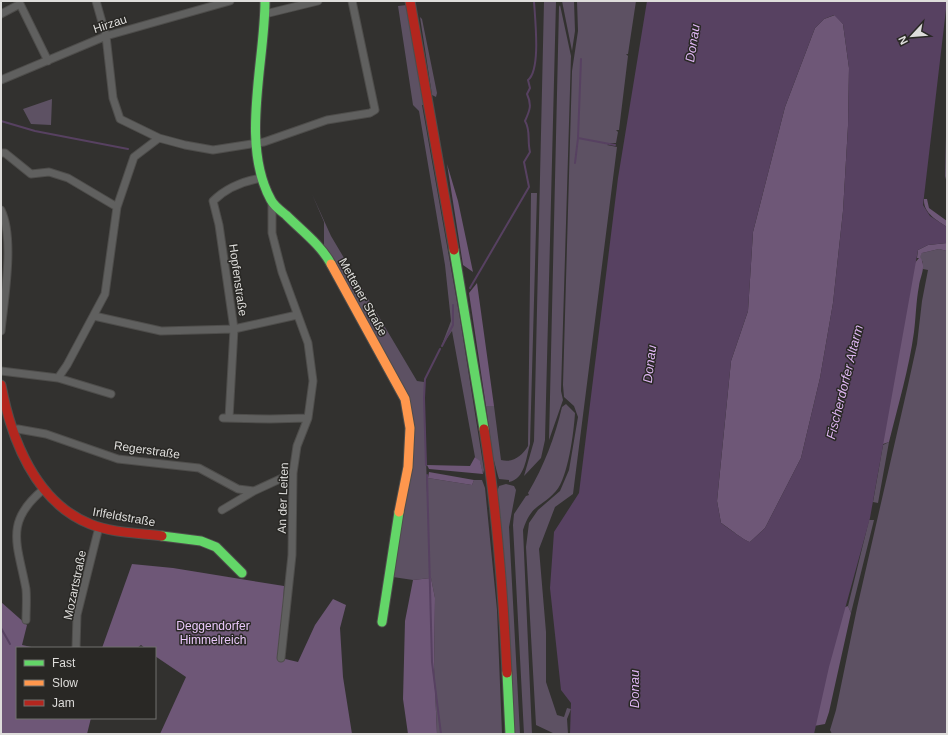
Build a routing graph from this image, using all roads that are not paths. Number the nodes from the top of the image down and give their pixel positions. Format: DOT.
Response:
graph roads {
  1 [pos="96,1"];
  2 [pos="230,1"];
  3 [pos="265,1"];
  4 [pos="318,1"];
  5 [pos="352,1"];
  6 [pos="410,1"];
  7 [pos="19,2"];
  8 [pos="1,14"];
  9 [pos="266,14"];
  10 [pos="106,36"];
  11 [pos="48,61"];
  12 [pos="1,80"];
  13 [pos="159,138"];
  14 [pos="256,143"];
  15 [pos="1,153"];
  16 [pos="262,178"];
  17 [pos="272,202"];
  18 [pos="117,207"];
  19 [pos="2,215"];
  20 [pos="297,315"];
  21 [pos="94,316"];
  22 [pos="234,329"];
  23 [pos="1,331"];
  24 [pos="1,371"];
  25 [pos="58,378"];
  26 [pos="1,385"];
  27 [pos="2,394"];
  28 [pos="111,394"];
  29 [pos="308,418"];
  30 [pos="13,430"];
  31 [pos="293,473"];
  32 [pos="44,488"];
  33 [pos="254,491"];
  34 [pos="222,510"];
  35 [pos="99,527"];
  36 [pos="242,572"];
  37 [pos="26,620"];
  38 [pos="382,622"];
  39 [pos="76,647"];
  40 [pos="281,658"];
  41 [pos="510,734"];
  1 -- 10 [label="street"];
  2 -- 10 [label="street, Hirzau"];
  3 -- 9 [label="street, Mettener Straße"];
  4 -- 9 [label="street"];
  5 -- 14 [label="street"];
  6 -- 41 [label="street"];
  7 -- 8 [label="street"];
  7 -- 11 [label="street"];
  9 -- 14 [label="street, Mettener Straße"];
  10 -- 11 [label="street, Hirzau"];
  10 -- 13 [label="street"];
  11 -- 12 [label="street, Hirzau"];
  13 -- 14 [label="street"];
  13 -- 18 [label="street"];
  14 -- 16 [label="street, Mettener Straße"];
  15 -- 18 [label="street"];
  16 -- 17 [label="street, Mettener Straße"];
  16 -- 22 [label="street, Hopfenstraße"];
  17 -- 20 [label="street, An der Leiten"];
  17 -- 38 [label="street, Mettener Straße"];
  18 -- 21 [label="street"];
  19 -- 23 [label="street"];
  20 -- 22 [label="street"];
  20 -- 29 [label="street, An der Leiten"];
  21 -- 22 [label="street"];
  21 -- 25 [label="street"];
  22 -- 29 [label="street, Hopfenstraße"];
  24 -- 25 [label="street"];
  25 -- 28 [label="street"];
  26 -- 27 [label="street, Irlfeldstraße"];
  27 -- 30 [label="street, Irlfeldstraße"];
  29 -- 31 [label="street, An der Leiten"];
  30 -- 32 [label="street, Irlfeldstraße"];
  30 -- 33 [label="street, Regerstraße"];
  31 -- 33 [label="street"];
  31 -- 40 [label="street, An der Leiten"];
  32 -- 35 [label="street, Irlfeldstraße"];
  32 -- 37 [label="street"];
  33 -- 34 [label="street"];
  35 -- 36 [label="street, Irlfeldstraße"];
  35 -- 39 [label="street, Mozartstraße"];
}
